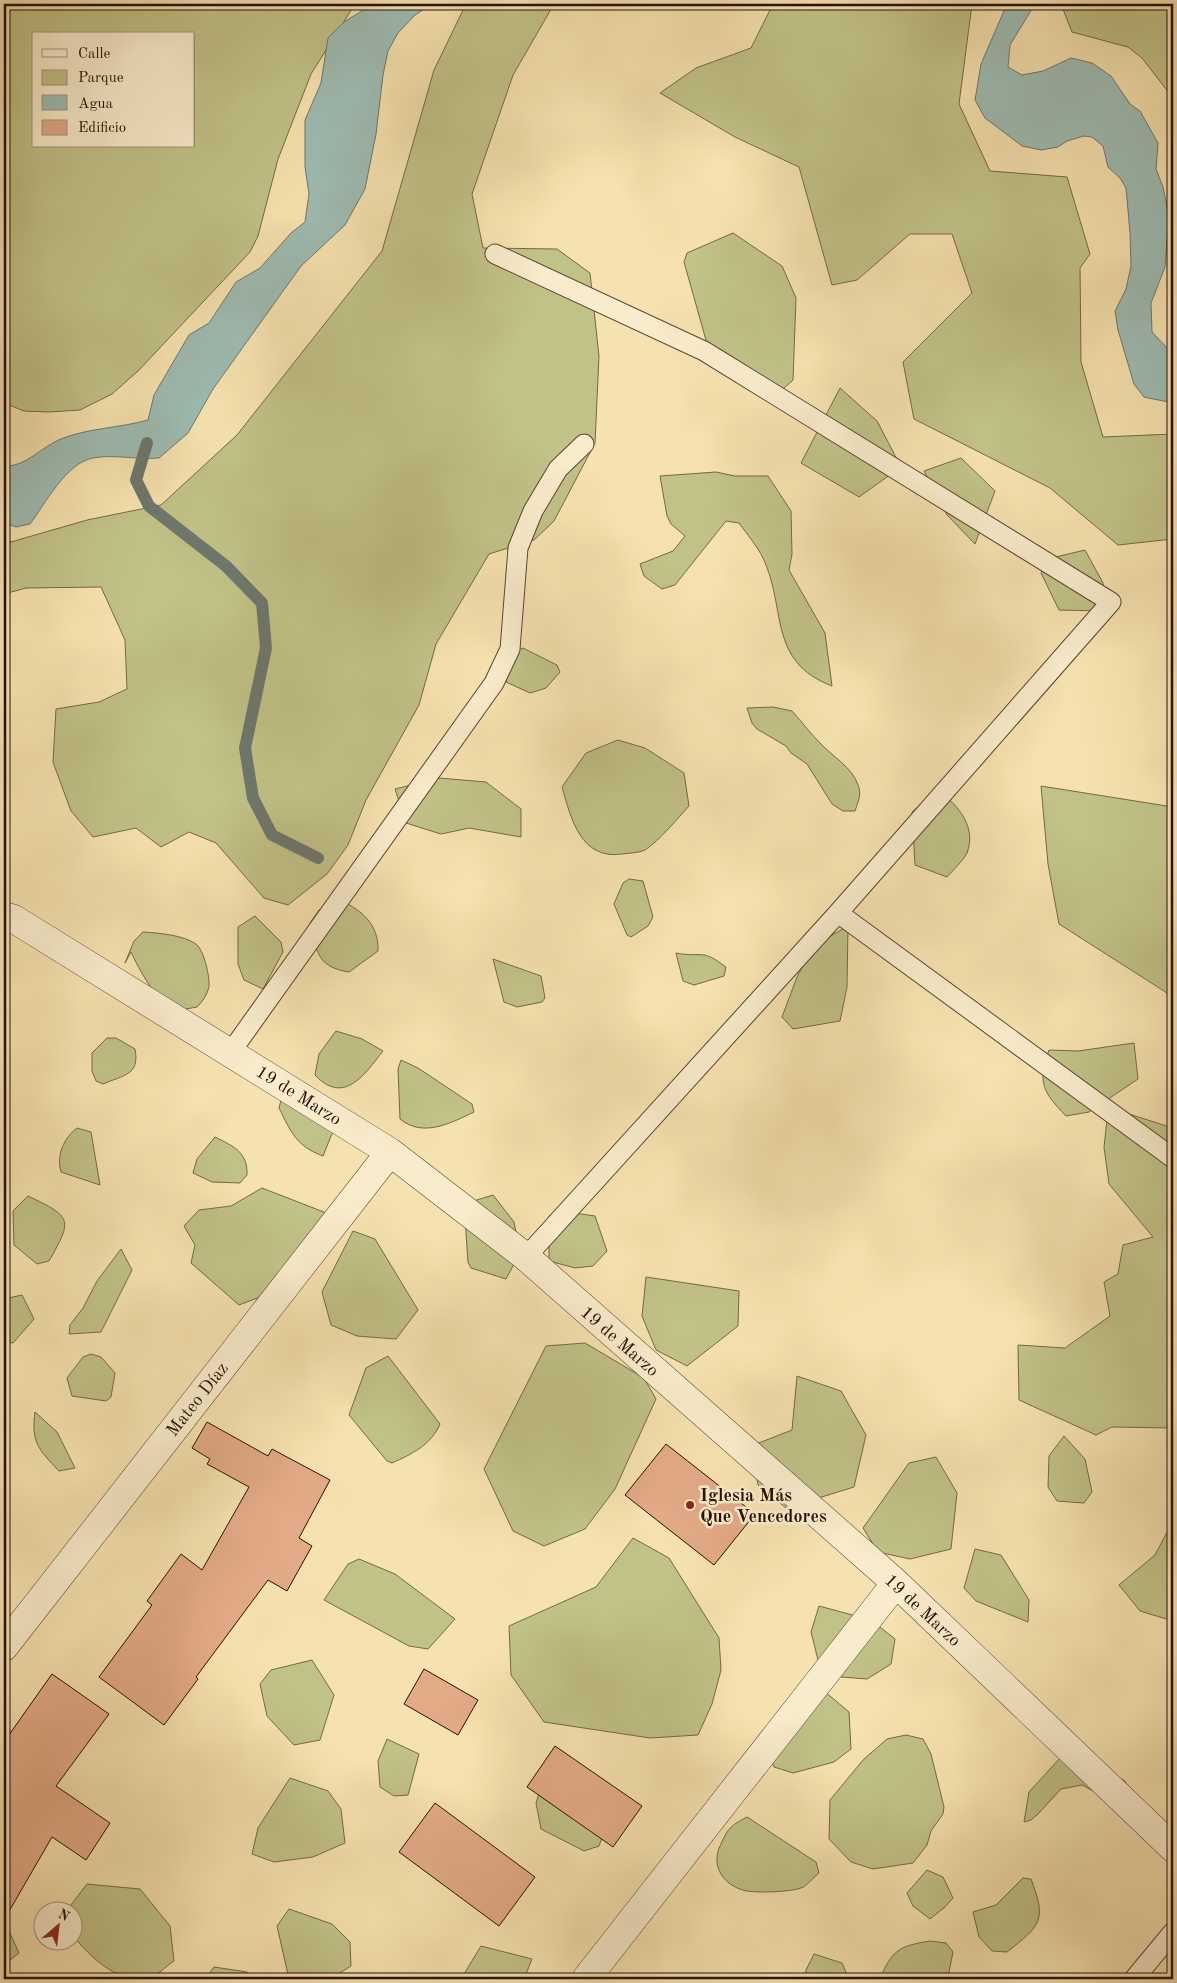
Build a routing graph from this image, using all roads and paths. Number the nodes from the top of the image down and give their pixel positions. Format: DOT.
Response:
graph roads {
  1 [pos="495,254"];
  2 [pos="584,444"];
  3 [pos="838,913"];
  4 [pos="7,922"];
  5 [pos="230,1053"];
  6 [pos="390,1152"];
  7 [pos="1173,1158"];
  8 [pos="526,1257"];
  9 [pos="896,1583"];
  10 [pos="4,1647"];
  11 [pos="1173,1848"];
  12 [pos="1173,1932"];
  13 [pos="586,1979"];
  14 [pos="1134,1979"];
  1 -- 3 [label="lane"];
  2 -- 5 [label="lane"];
  3 -- 7 [label="lane"];
  3 -- 8 [label="lane"];
  4 -- 5 [label="street, 19 de Marzo"];
  5 -- 6 [label="street, 19 de Marzo"];
  6 -- 8 [label="street, 19 de Marzo"];
  6 -- 10 [label="street, Mateo Díaz"];
  8 -- 9 [label="street, 19 de Marzo"];
  9 -- 11 [label="street, 19 de Marzo"];
  9 -- 13 [label="street"];
  12 -- 14 [label="lane"];
}
